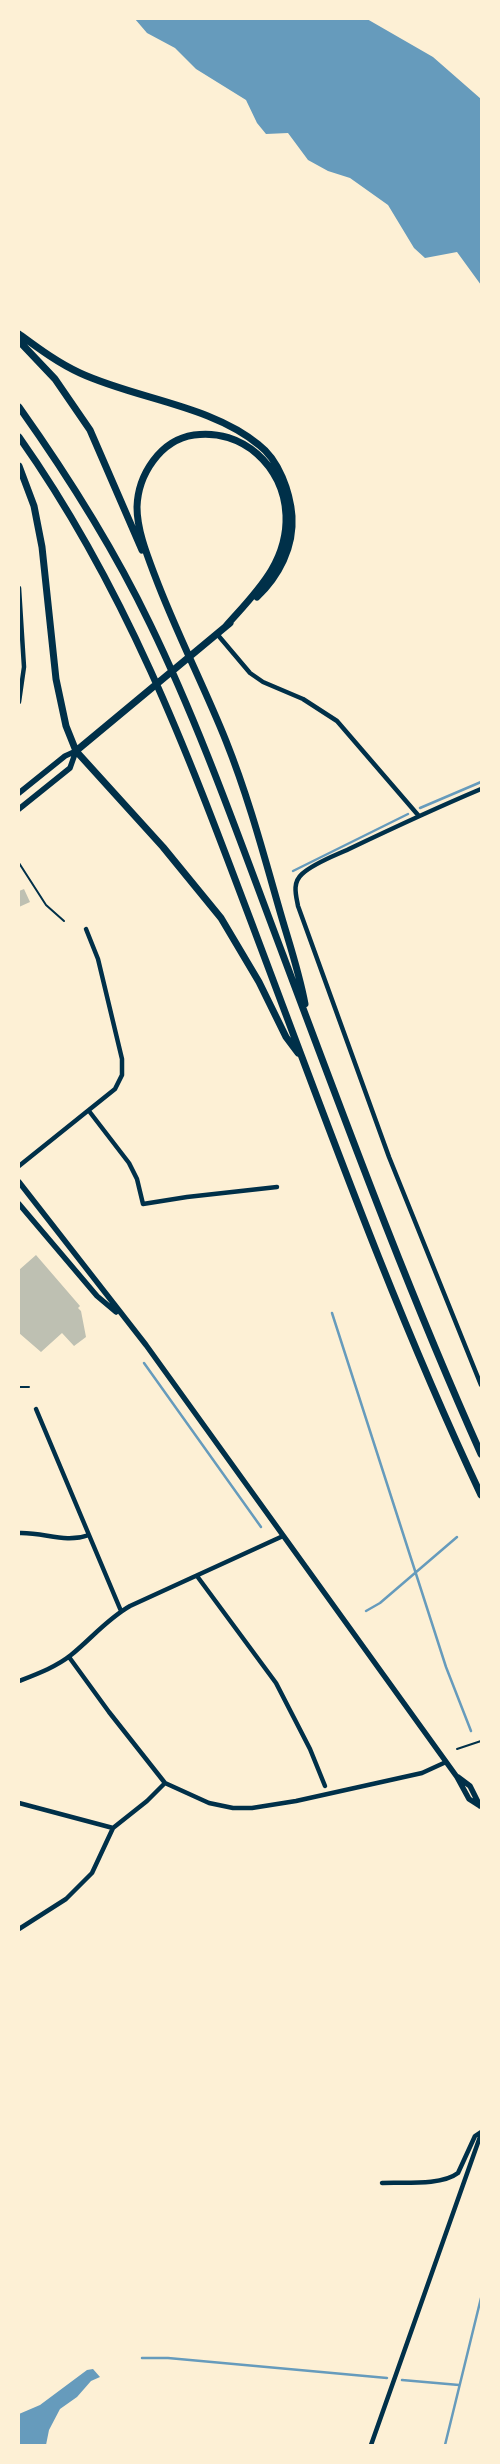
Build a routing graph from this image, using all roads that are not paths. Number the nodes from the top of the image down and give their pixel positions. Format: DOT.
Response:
graph roads {
  1 [pos="19,334"];
  2 [pos="19,341"];
  3 [pos="19,407"];
  4 [pos="19,437"];
  5 [pos="19,466"];
  6 [pos="148,559"];
  7 [pos="19,588"];
  8 [pos="226,626"];
  9 [pos="217,634"];
  10 [pos="19,702"];
  11 [pos="76,751"];
  12 [pos="481,789"];
  13 [pos="19,793"];
  14 [pos="19,809"];
  15 [pos="418,815"];
  16 [pos="86,929"];
  17 [pos="308,1021"];
  18 [pos="303,1058"];
  19 [pos="88,1111"];
  20 [pos="19,1166"];
  21 [pos="19,1182"];
  22 [pos="277,1187"];
  23 [pos="19,1204"];
  24 [pos="120,1315"];
  25 [pos="481,1385"];
  26 [pos="36,1409"];
  27 [pos="481,1454"];
  28 [pos="481,1495"];
  29 [pos="19,1533"];
  30 [pos="89,1535"];
  31 [pos="283,1536"];
  32 [pos="197,1576"];
  33 [pos="121,1611"];
  34 [pos="69,1657"];
  35 [pos="19,1681"];
  36 [pos="446,1762"];
  37 [pos="166,1782"];
  38 [pos="325,1786"];
  39 [pos="19,1803"];
  40 [pos="481,1807"];
  41 [pos="112,1828"];
  42 [pos="19,1929"];
  43 [pos="481,2133"];
  44 [pos="382,2183"];
  45 [pos="371,2445"];
  1 -- 8 [label="highway"];
  2 -- 6 [label="highway"];
  3 -- 17 [label="highway"];
  4 -- 18 [label="highway"];
  5 -- 11 [label="highway"];
  6 -- 8 [label="highway"];
  6 -- 17 [label="highway"];
  7 -- 10 [label="street"];
  8 -- 9 [label="highway"];
  9 -- 11 [label="highway"];
  9 -- 15 [label="street"];
  11 -- 13 [label="main road"];
  11 -- 14 [label="main road"];
  11 -- 18 [label="highway"];
  12 -- 15 [label="street"];
  15 -- 25 [label="street"];
  16 -- 19 [label="street"];
  17 -- 27 [label="highway"];
  18 -- 28 [label="highway"];
  19 -- 20 [label="street"];
  19 -- 22 [label="street"];
  21 -- 24 [label="main road"];
  23 -- 24 [label="main road"];
  24 -- 31 [label="main road"];
  26 -- 30 [label="street"];
  29 -- 30 [label="street"];
  30 -- 33 [label="street"];
  31 -- 32 [label="street"];
  31 -- 36 [label="main road"];
  32 -- 33 [label="street"];
  32 -- 38 [label="street"];
  33 -- 34 [label="street"];
  34 -- 35 [label="street"];
  34 -- 37 [label="street"];
  36 -- 37 [label="street"];
  36 -- 40 [label="main road"];
  37 -- 41 [label="street"];
  39 -- 41 [label="street"];
  41 -- 42 [label="street"];
  43 -- 44 [label="street"];
  43 -- 45 [label="street"];
}
